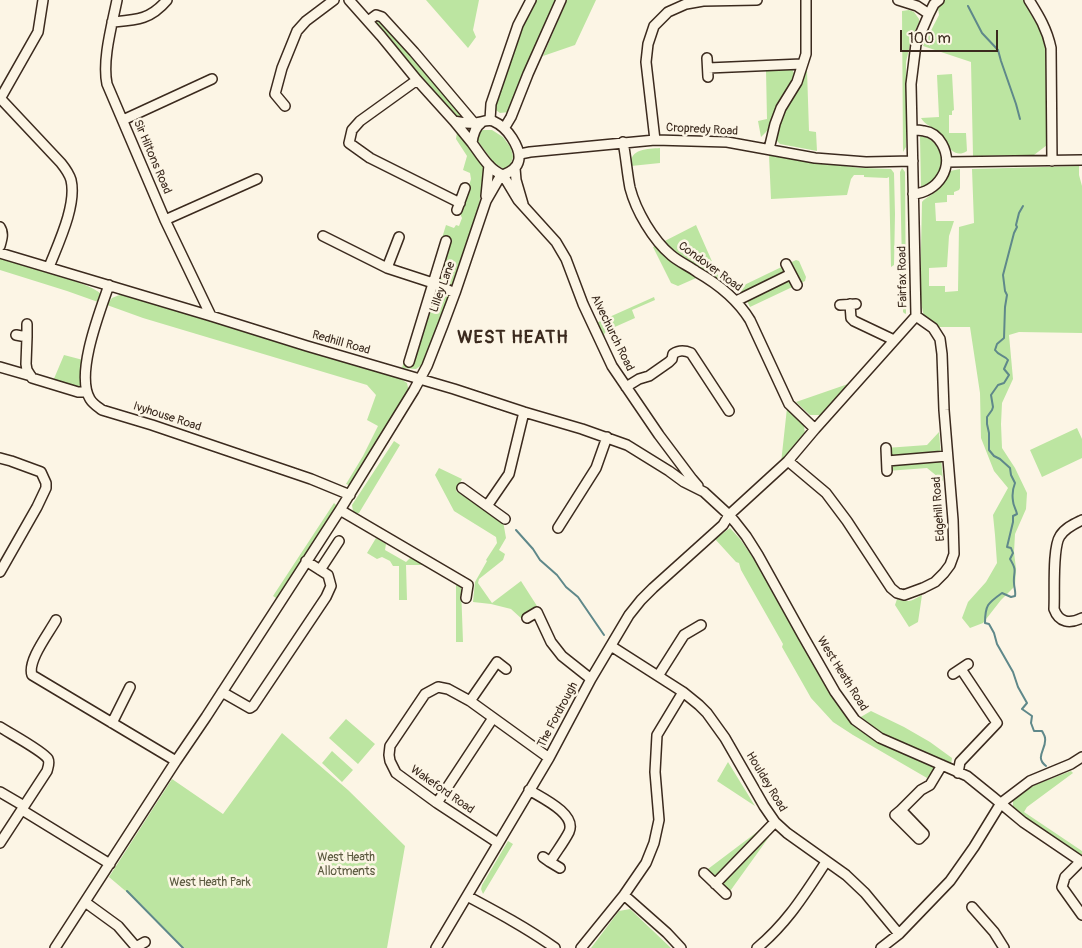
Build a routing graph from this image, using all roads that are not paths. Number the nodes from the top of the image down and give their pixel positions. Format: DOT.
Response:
graph roads {
  1 [pos="43,0"];
  2 [pos="117,0"];
  3 [pos="167,0"];
  4 [pos="334,0"];
  5 [pos="349,0"];
  6 [pos="531,0"];
  7 [pos="560,0"];
  8 [pos="757,0"];
  9 [pos="806,0"];
  10 [pos="898,0"];
  11 [pos="939,0"];
  12 [pos="1029,0"];
  13 [pos="928,14"];
  14 [pos="368,21"];
  15 [pos="112,22"];
  16 [pos="707,58"];
  17 [pos="802,64"];
  18 [pos="212,79"];
  19 [pos="417,80"];
  20 [pos="0,98"];
  21 [pos="286,106"];
  22 [pos="123,120"];
  23 [pos="454,121"];
  24 [pos="482,122"];
  25 [pos="505,127"];
  26 [pos="912,130"];
  27 [pos="655,140"];
  28 [pos="623,142"];
  29 [pos="472,143"];
  30 [pos="769,149"];
  31 [pos="520,154"];
  32 [pos="1082,160"];
  33 [pos="913,161"];
  34 [pos="1052,161"];
  35 [pos="947,162"];
  36 [pos="489,165"];
  37 [pos="515,168"];
  38 [pos="500,178"];
  39 [pos="257,179"];
  40 [pos="465,188"];
  41 [pos="913,194"];
  42 [pos="486,201"];
  43 [pos="524,206"];
  44 [pos="166,220"];
  45 [pos="0,227"];
  46 [pos="324,236"];
  47 [pos="399,237"];
  48 [pos="446,241"];
  49 [pos="0,246"];
  50 [pos="0,253"];
  51 [pos="786,264"];
  52 [pos="49,267"];
  53 [pos="387,268"];
  54 [pos="791,274"];
  55 [pos="432,283"];
  56 [pos="109,285"];
  57 [pos="797,285"];
  58 [pos="455,293"];
  59 [pos="736,301"];
  60 [pos="840,305"];
  61 [pos="211,316"];
  62 [pos="916,316"];
  63 [pos="27,324"];
  64 [pos="16,335"];
  65 [pos="27,337"];
  66 [pos="894,340"];
  67 [pos="409,362"];
  68 [pos="0,367"];
  69 [pos="31,376"];
  70 [pos="420,379"];
  71 [pos="626,387"];
  72 [pos="87,392"];
  73 [pos="524,412"];
  74 [pos="729,412"];
  75 [pos="815,429"];
  76 [pos="607,437"];
  77 [pos="886,448"];
  78 [pos="947,456"];
  79 [pos="0,458"];
  80 [pos="887,460"];
  81 [pos="788,462"];
  82 [pos="679,463"];
  83 [pos="669,471"];
  84 [pos="887,471"];
  85 [pos="462,488"];
  86 [pos="704,492"];
  87 [pos="350,495"];
  88 [pos="487,506"];
  89 [pos="340,510"];
  90 [pos="729,515"];
  91 [pos="505,519"];
  92 [pos="1082,520"];
  93 [pos="558,528"];
  94 [pos="339,541"];
  95 [pos="306,561"];
  96 [pos="320,570"];
  97 [pos="0,572"];
  98 [pos="466,598"];
  99 [pos="528,618"];
  100 [pos="1082,618"];
  101 [pos="56,620"];
  102 [pos="701,625"];
  103 [pos="49,632"];
  104 [pos="58,636"];
  105 [pos="611,646"];
  106 [pos="506,669"];
  107 [pos="953,674"];
  108 [pos="658,676"];
  109 [pos="591,679"];
  110 [pos="130,687"];
  111 [pos="222,692"];
  112 [pos="683,692"];
  113 [pos="470,701"];
  114 [pos="493,718"];
  115 [pos="112,723"];
  116 [pos="0,728"];
  117 [pos="1082,757"];
  118 [pos="549,758"];
  119 [pos="176,761"];
  120 [pos="942,765"];
  121 [pos="958,772"];
  122 [pos="529,790"];
  123 [pos="0,792"];
  124 [pos="438,803"];
  125 [pos="1000,803"];
  126 [pos="23,808"];
  127 [pos="901,810"];
  128 [pos="775,822"];
  129 [pos="0,843"];
  130 [pos="498,843"];
  131 [pos="1082,861"];
  132 [pos="826,862"];
  133 [pos="110,864"];
  134 [pos="560,868"];
  135 [pos="704,873"];
  136 [pos="715,884"];
  137 [pos="726,894"];
  138 [pos="624,895"];
  139 [pos="467,896"];
  140 [pos="85,902"];
  141 [pos="972,907"];
  142 [pos="1082,915"];
  143 [pos="899,934"];
  144 [pos="145,942"];
  145 [pos="55,948"];
  146 [pos="436,948"];
  147 [pos="555,948"];
  148 [pos="582,948"];
  149 [pos="681,948"];
  150 [pos="757,948"];
  151 [pos="881,948"];
  152 [pos="1004,948"];
  1 -- 20 [label="street"];
  2 -- 15 [label="street, Sir Hiltons Road"];
  3 -- 15 [label="street"];
  4 -- 21 [label="street"];
  5 -- 14 [label="street"];
  6 -- 24 [label="street"];
  7 -- 25 [label="street"];
  8 -- 27 [label="street"];
  9 -- 17 [label="street"];
  10 -- 13 [label="street"];
  11 -- 13 [label="street, Fairfax Road"];
  12 -- 34 [label="street"];
  13 -- 26 [label="street, Fairfax Road"];
  14 -- 19 [label="street"];
  14 -- 24 [label="street"];
  15 -- 22 [label="street, Sir Hiltons Road"];
  16 -- 17 [label="street"];
  17 -- 30 [label="street"];
  18 -- 22 [label="street"];
  19 -- 23 [label="street"];
  19 -- 40 [label="street"];
  20 -- 52 [label="street"];
  22 -- 44 [label="street, Sir Hiltons Road"];
  23 -- 24 [label="street"];
  23 -- 29 [label="street"];
  24 -- 25 [label="street"];
  24 -- 29 [label="street"];
  25 -- 31 [label="street"];
  26 -- 33 [label="street, Fairfax Road"];
  26 -- 35 [label="street"];
  27 -- 28 [label="street, Cropredy Road"];
  27 -- 30 [label="street, Cropredy Road"];
  28 -- 31 [label="street, Cropredy Road"];
  28 -- 59 [label="street, Condover Road"];
  29 -- 36 [label="street"];
  30 -- 33 [label="street, Cropredy Road"];
  31 -- 37 [label="street"];
  32 -- 34 [label="street"];
  33 -- 41 [label="street, Fairfax Road"];
  34 -- 35 [label="street"];
  35 -- 41 [label="street"];
  36 -- 38 [label="street"];
  36 -- 42 [label="street, Lilley Lane"];
  37 -- 38 [label="street"];
  37 -- 43 [label="street, Alvechurch Road"];
  38 -- 42 [label="street, Lilley Lane"];
  38 -- 43 [label="street, Alvechurch Road"];
  39 -- 44 [label="street"];
  41 -- 62 [label="street, Fairfax Road"];
  42 -- 58 [label="street, Lilley Lane"];
  43 -- 71 [label="street, Alvechurch Road"];
  44 -- 61 [label="street, Sir Hiltons Road"];
  45 -- 49 [label="street"];
  46 -- 53 [label="street"];
  47 -- 53 [label="street"];
  48 -- 55 [label="street, Lilley Lane"];
  50 -- 52 [label="street, Redhill Road"];
  51 -- 54 [label="street"];
  52 -- 56 [label="street, Redhill Road"];
  53 -- 55 [label="street"];
  54 -- 57 [label="street"];
  54 -- 59 [label="street"];
  55 -- 58 [label="street"];
  55 -- 67 [label="street, Lilley Lane"];
  56 -- 61 [label="street, Redhill Road"];
  56 -- 72 [label="street"];
  58 -- 70 [label="street, Lilley Lane"];
  59 -- 75 [label="street, Condover Road"];
  60 -- 66 [label="street"];
  61 -- 70 [label="street, Redhill Road"];
  62 -- 66 [label="street, Fairfax Road"];
  62 -- 78 [label="street, Edgehill Road"];
  63 -- 65 [label="street"];
  64 -- 65 [label="street"];
  65 -- 69 [label="street"];
  66 -- 75 [label="street, Fairfax Road"];
  68 -- 69 [label="street"];
  69 -- 72 [label="street"];
  70 -- 73 [label="street, Redhill Road"];
  70 -- 87 [label="street, Lilley Lane"];
  71 -- 74 [label="street"];
  71 -- 82 [label="street, Alvechurch Road"];
  72 -- 87 [label="street, Ivyhouse Road"];
  73 -- 76 [label="street, Redhill Road"];
  73 -- 88 [label="street"];
  75 -- 81 [label="street, Fairfax Road"];
  76 -- 83 [label="street, Redhill Road"];
  76 -- 93 [label="street"];
  77 -- 80 [label="street"];
  78 -- 80 [label="street"];
  78 -- 81 [label="street, Edgehill Road"];
  79 -- 97 [label="street"];
  80 -- 84 [label="street"];
  81 -- 90 [label="street, Fairfax Road"];
  82 -- 83 [label="street"];
  82 -- 86 [label="street, Alvechurch Road"];
  83 -- 86 [label="street, Redhill Road"];
  85 -- 88 [label="street"];
  86 -- 90 [label="street, Redhill Road"];
  87 -- 89 [label="street, Lilley Lane"];
  88 -- 91 [label="street"];
  89 -- 95 [label="street, Lilley Lane"];
  89 -- 98 [label="street"];
  90 -- 105 [label="street, The Fordrough"];
  90 -- 120 [label="street, West Heath Road"];
  92 -- 100 [label="street"];
  94 -- 96 [label="street"];
  95 -- 96 [label="street"];
  95 -- 111 [label="street, Lilley Lane"];
  96 -- 111 [label="street"];
  99 -- 109 [label="street"];
  101 -- 103 [label="street"];
  102 -- 108 [label="street"];
  103 -- 104 [label="street"];
  103 -- 115 [label="street"];
  105 -- 108 [label="street, Houldey Road"];
  105 -- 109 [label="street, The Fordrough"];
  106 -- 113 [label="street"];
  107 -- 121 [label="street"];
  108 -- 112 [label="street, Houldey Road"];
  109 -- 118 [label="street, The Fordrough"];
  110 -- 115 [label="street"];
  111 -- 119 [label="street, Lilley Lane"];
  112 -- 128 [label="street, Houldey Road"];
  112 -- 138 [label="street"];
  113 -- 114 [label="street, Wakeford Road"];
  113 -- 124 [label="street, Wakeford Road"];
  114 -- 118 [label="street, Wakeford Road"];
  114 -- 124 [label="street"];
  115 -- 119 [label="street"];
  116 -- 126 [label="street"];
  117 -- 125 [label="street"];
  118 -- 122 [label="street, The Fordrough"];
  119 -- 133 [label="street, Lilley Lane"];
  120 -- 121 [label="street, West Heath Road"];
  120 -- 127 [label="street"];
  121 -- 125 [label="street, West Heath Road"];
  122 -- 130 [label="street, The Fordrough"];
  122 -- 134 [label="street"];
  123 -- 126 [label="street"];
  124 -- 130 [label="street, Wakeford Road"];
  125 -- 131 [label="street, West Heath Road"];
  125 -- 143 [label="street"];
  126 -- 129 [label="street"];
  126 -- 133 [label="street"];
  128 -- 132 [label="street, Houldey Road"];
  128 -- 136 [label="street"];
  130 -- 139 [label="street, The Fordrough"];
  131 -- 142 [label="street"];
  132 -- 143 [label="street, Houldey Road"];
  132 -- 150 [label="street"];
  133 -- 140 [label="street, Lilley Lane"];
  135 -- 136 [label="street"];
  136 -- 137 [label="street"];
  138 -- 148 [label="street"];
  138 -- 149 [label="street"];
  139 -- 146 [label="street, The Fordrough"];
  139 -- 147 [label="street"];
  140 -- 144 [label="street"];
  140 -- 145 [label="street, Lilley Lane"];
  141 -- 152 [label="street"];
  143 -- 151 [label="street"];
}
